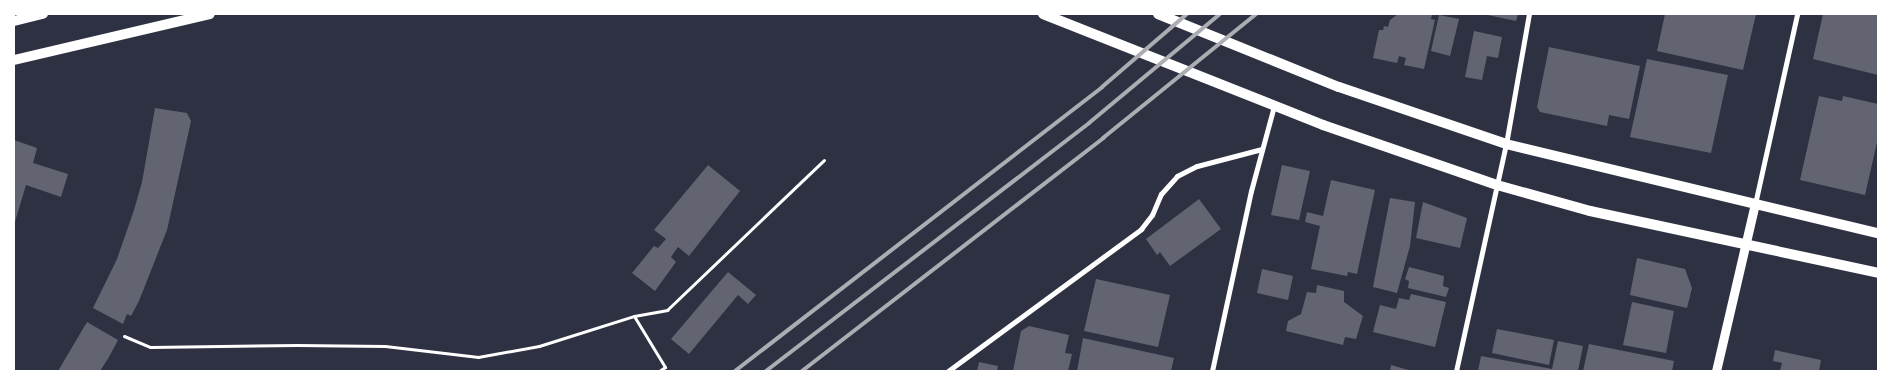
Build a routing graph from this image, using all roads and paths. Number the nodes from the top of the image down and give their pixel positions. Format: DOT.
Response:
graph roads {
  1 [pos="43,14"];
  2 [pos="210,14"];
  3 [pos="1043,14"];
  4 [pos="1158,14"];
  5 [pos="1529,14"];
  6 [pos="1797,14"];
  7 [pos="14,20"];
  8 [pos="14,60"];
  9 [pos="1274,106"];
  10 [pos="1506,144"];
  11 [pos="1262,149"];
  12 [pos="824,160"];
  13 [pos="1497,185"];
  14 [pos="1755,204"];
  15 [pos="1878,233"];
  16 [pos="1745,245"];
  17 [pos="1878,273"];
  18 [pos="634,316"];
  19 [pos="124,336"];
  20 [pos="659,371"];
  21 [pos="948,371"];
  22 [pos="1212,371"];
  23 [pos="1456,371"];
  24 [pos="1716,371"];
  1 -- 7 [label="main road"];
  2 -- 8 [label="main road"];
  3 -- 9 [label="main road"];
  4 -- 10 [label="main road"];
  5 -- 10 [label="street"];
  6 -- 14 [label="street"];
  9 -- 11 [label="street"];
  9 -- 13 [label="main road"];
  10 -- 13 [label="street"];
  10 -- 14 [label="main road"];
  11 -- 21 [label="street"];
  11 -- 22 [label="street"];
  12 -- 18 [label="path"];
  13 -- 16 [label="main road"];
  13 -- 23 [label="street"];
  14 -- 15 [label="main road"];
  14 -- 16 [label="street"];
  16 -- 17 [label="main road"];
  16 -- 24 [label="street"];
  18 -- 19 [label="path"];
  18 -- 20 [label="path"];
}
